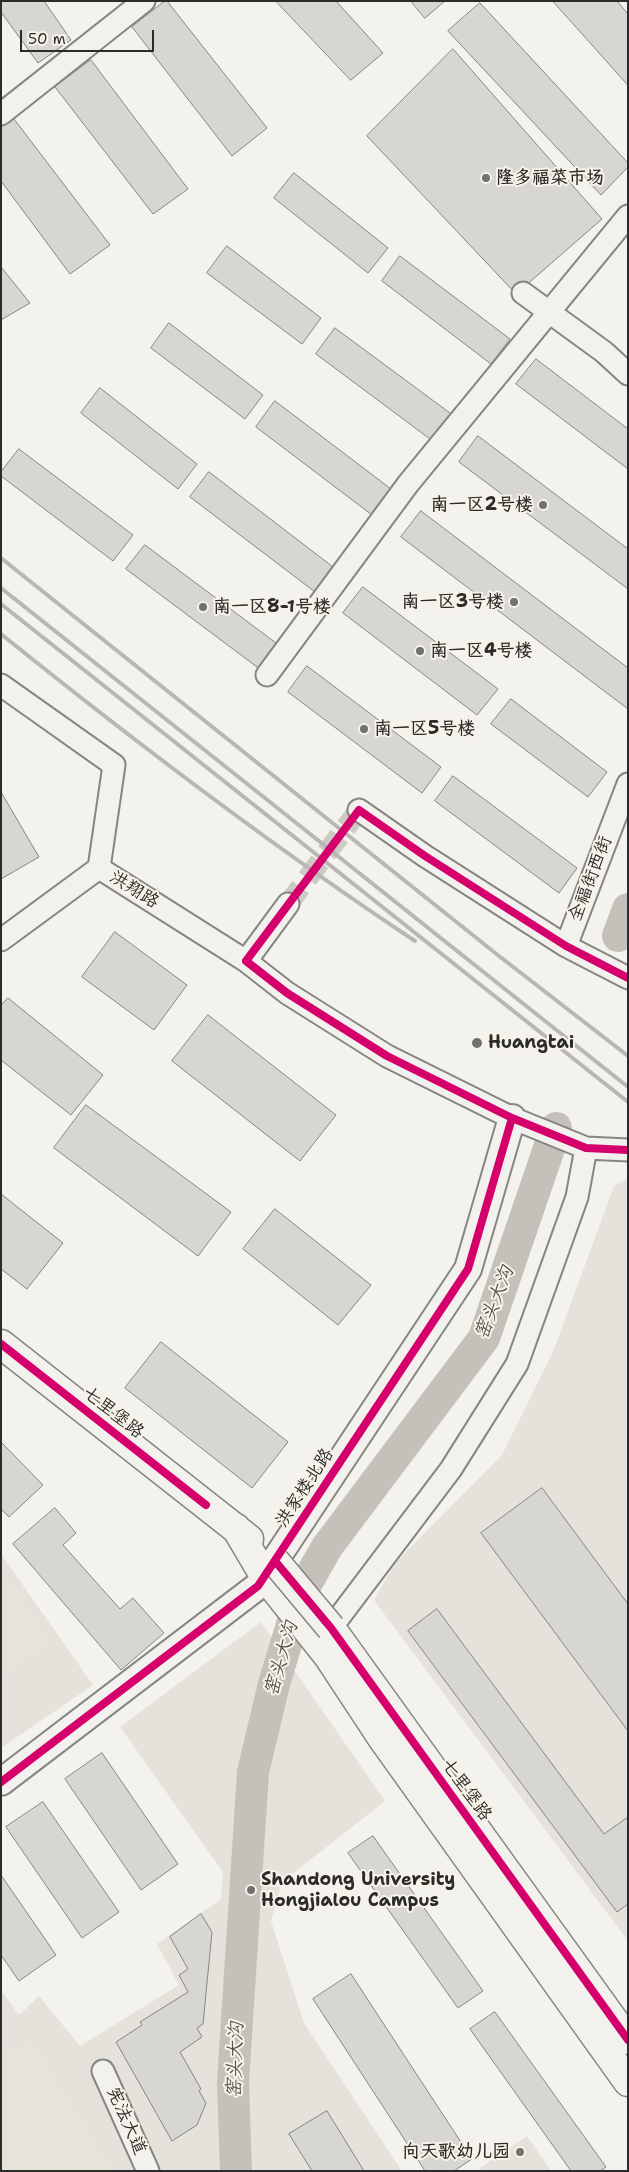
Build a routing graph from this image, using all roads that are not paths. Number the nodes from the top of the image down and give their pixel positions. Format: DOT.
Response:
graph roads {
  1 [pos="144,1"];
  2 [pos="1,114"];
  3 [pos="628,216"];
  4 [pos="523,293"];
  5 [pos="551,311"];
  6 [pos="628,374"];
  7 [pos="267,674"];
  8 [pos="1,685"];
  9 [pos="628,784"];
  10 [pos="359,810"];
  11 [pos="99,868"];
  12 [pos="288,904"];
  13 [pos="1,940"];
  14 [pos="566,946"];
  15 [pos="246,960"];
  16 [pos="628,978"];
  17 [pos="512,1118"];
  18 [pos="586,1148"];
  19 [pos="628,1150"];
  20 [pos="1,1344"];
  21 [pos="270,1569"];
  22 [pos="324,1634"];
  23 [pos="1,1782"];
  24 [pos="628,2040"];
  25 [pos="103,2071"];
  26 [pos="628,2082"];
  27 [pos="148,2171"];
  1 -- 2 [label="street"];
  3 -- 5 [label="street"];
  4 -- 5 [label="street"];
  5 -- 6 [label="street"];
  5 -- 7 [label="street"];
  8 -- 11 [label="street"];
  9 -- 14 [label="street, 全福街西街"];
  10 -- 14 [label="street"];
  11 -- 13 [label="street, 洪翔路"];
  11 -- 15 [label="street, 洪翔路"];
  12 -- 15 [label="street"];
  14 -- 16 [label="street"];
  15 -- 17 [label="street, 洪翔路"];
  17 -- 18 [label="street, 洪翔路"];
  17 -- 21 [label="street, 洪家楼北路"];
  18 -- 19 [label="street, 洪翔路"];
  18 -- 22 [label="street"];
  20 -- 21 [label="main road, 七里堡路"];
  21 -- 22 [label="main road, 七里堡路, bridge"];
  21 -- 23 [label="street, 洪家楼北路"];
  22 -- 24 [label="main road, 七里堡路"];
  22 -- 26 [label="main road, 七里堡路"];
  25 -- 27 [label="street, 宪法大道"];
}
